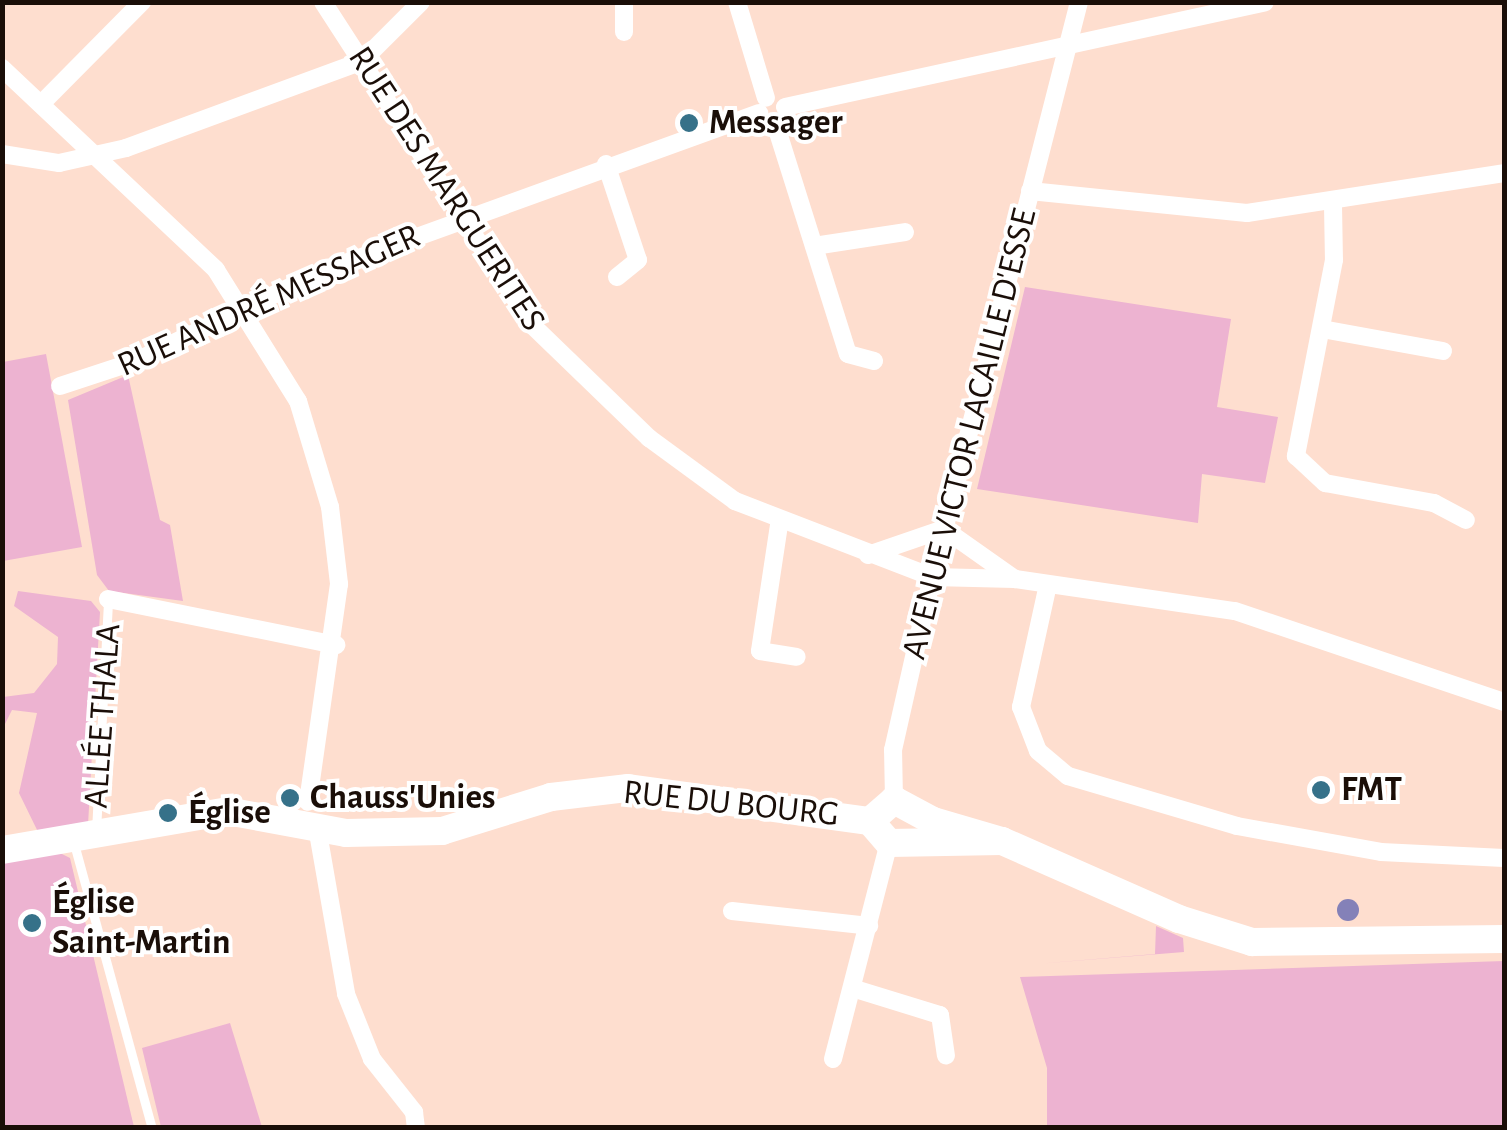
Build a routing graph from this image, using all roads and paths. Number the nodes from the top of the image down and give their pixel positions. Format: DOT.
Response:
graph roads {
  1 [pos="323,2"];
  2 [pos="421,2"];
  3 [pos="624,2"];
  4 [pos="737,2"];
  5 [pos="1079,2"];
  6 [pos="1265,2"];
  7 [pos="133,6"];
  8 [pos="624,32"];
  9 [pos="1060,50"];
  10 [pos="362,62"];
  11 [pos="2,68"];
  12 [pos="41,104"];
  13 [pos="772,110"];
  14 [pos="126,148"];
  15 [pos="92,152"];
  16 [pos="2,154"];
  17 [pos="606,164"];
  18 [pos="114,172"];
  19 [pos="1504,173"];
  20 [pos="1030,191"];
  21 [pos="1334,205"];
  22 [pos="461,218"];
  23 [pos="905,232"];
  24 [pos="814,246"];
  25 [pos="617,277"];
  26 [pos="245,304"];
  27 [pos="1322,329"];
  28 [pos="1443,351"];
  29 [pos="874,361"];
  30 [pos="60,386"];
  31 [pos="1466,520"];
  32 [pos="779,525"];
  33 [pos="944,529"];
  34 [pos="868,555"];
  35 [pos="932,577"];
  36 [pos="1015,579"];
  37 [pos="1047,589"];
  38 [pos="108,599"];
  39 [pos="336,645"];
  40 [pos="797,658"];
  41 [pos="1504,702"];
  42 [pos="902,805"];
  43 [pos="313,814"];
  44 [pos="870,821"];
  45 [pos="84,836"];
  46 [pos="896,841"];
  47 [pos="1002,841"];
  48 [pos="2,850"];
  49 [pos="1504,858"];
  50 [pos="732,911"];
  51 [pos="869,926"];
  52 [pos="1504,939"];
  53 [pos="852,988"];
  54 [pos="946,1056"];
  55 [pos="834,1059"];
  56 [pos="152,1128"];
  57 [pos="416,1128"];
  1 -- 10 [label="street, RUE DES MARGUERITES"];
  2 -- 10 [label="street"];
  3 -- 8 [label="street"];
  4 -- 13 [label="street"];
  5 -- 9 [label="street, AVENUE VICTOR LACAILLE D'ESSE"];
  6 -- 9 [label="street, RUE ANDRÉ MESSAGER"];
  7 -- 12 [label="street"];
  9 -- 13 [label="street, RUE ANDRÉ MESSAGER"];
  9 -- 20 [label="street, AVENUE VICTOR LACAILLE D'ESSE"];
  10 -- 14 [label="street"];
  10 -- 22 [label="street, RUE DES MARGUERITES"];
  11 -- 12 [label="street"];
  12 -- 15 [label="street"];
  13 -- 17 [label="street, RUE ANDRÉ MESSAGER"];
  13 -- 24 [label="street"];
  14 -- 15 [label="street"];
  14 -- 18 [label="street"];
  15 -- 16 [label="street"];
  15 -- 18 [label="street"];
  17 -- 22 [label="street, RUE ANDRÉ MESSAGER"];
  17 -- 25 [label="street"];
  18 -- 26 [label="street"];
  19 -- 21 [label="street"];
  20 -- 21 [label="street"];
  20 -- 33 [label="street, AVENUE VICTOR LACAILLE D'ESSE"];
  21 -- 27 [label="street"];
  22 -- 26 [label="street, RUE ANDRÉ MESSAGER"];
  22 -- 32 [label="street, RUE DES MARGUERITES"];
  23 -- 24 [label="street"];
  24 -- 29 [label="street"];
  26 -- 30 [label="street, RUE ANDRÉ MESSAGER"];
  26 -- 39 [label="street"];
  27 -- 28 [label="street"];
  27 -- 31 [label="street"];
  32 -- 34 [label="street, RUE DES MARGUERITES"];
  32 -- 40 [label="street"];
  33 -- 34 [label="street"];
  33 -- 35 [label="street, AVENUE VICTOR LACAILLE D'ESSE"];
  33 -- 36 [label="street"];
  34 -- 35 [label="street, RUE DES MARGUERITES"];
  35 -- 36 [label="street, RUE DES MARGUERITES"];
  35 -- 42 [label="street, AVENUE VICTOR LACAILLE D'ESSE"];
  36 -- 37 [label="street"];
  37 -- 41 [label="street"];
  37 -- 49 [label="street"];
  38 -- 39 [label="street"];
  38 -- 45 [label="lane, ALLÉE THALA"];
  39 -- 43 [label="street"];
  42 -- 44 [label="street"];
  42 -- 46 [label="street"];
  42 -- 47 [label="street"];
  43 -- 44 [label="street, RUE DU BOURG"];
  43 -- 45 [label="street, RUE DU BOURG"];
  43 -- 57 [label="street"];
  44 -- 46 [label="street"];
  45 -- 48 [label="street, RUE DU BOURG"];
  45 -- 56 [label="lane, ALLÉE THALA"];
  46 -- 47 [label="street"];
  46 -- 51 [label="street"];
  47 -- 52 [label="street"];
  50 -- 51 [label="street"];
  51 -- 53 [label="street"];
  53 -- 54 [label="street"];
  53 -- 55 [label="street"];
}
